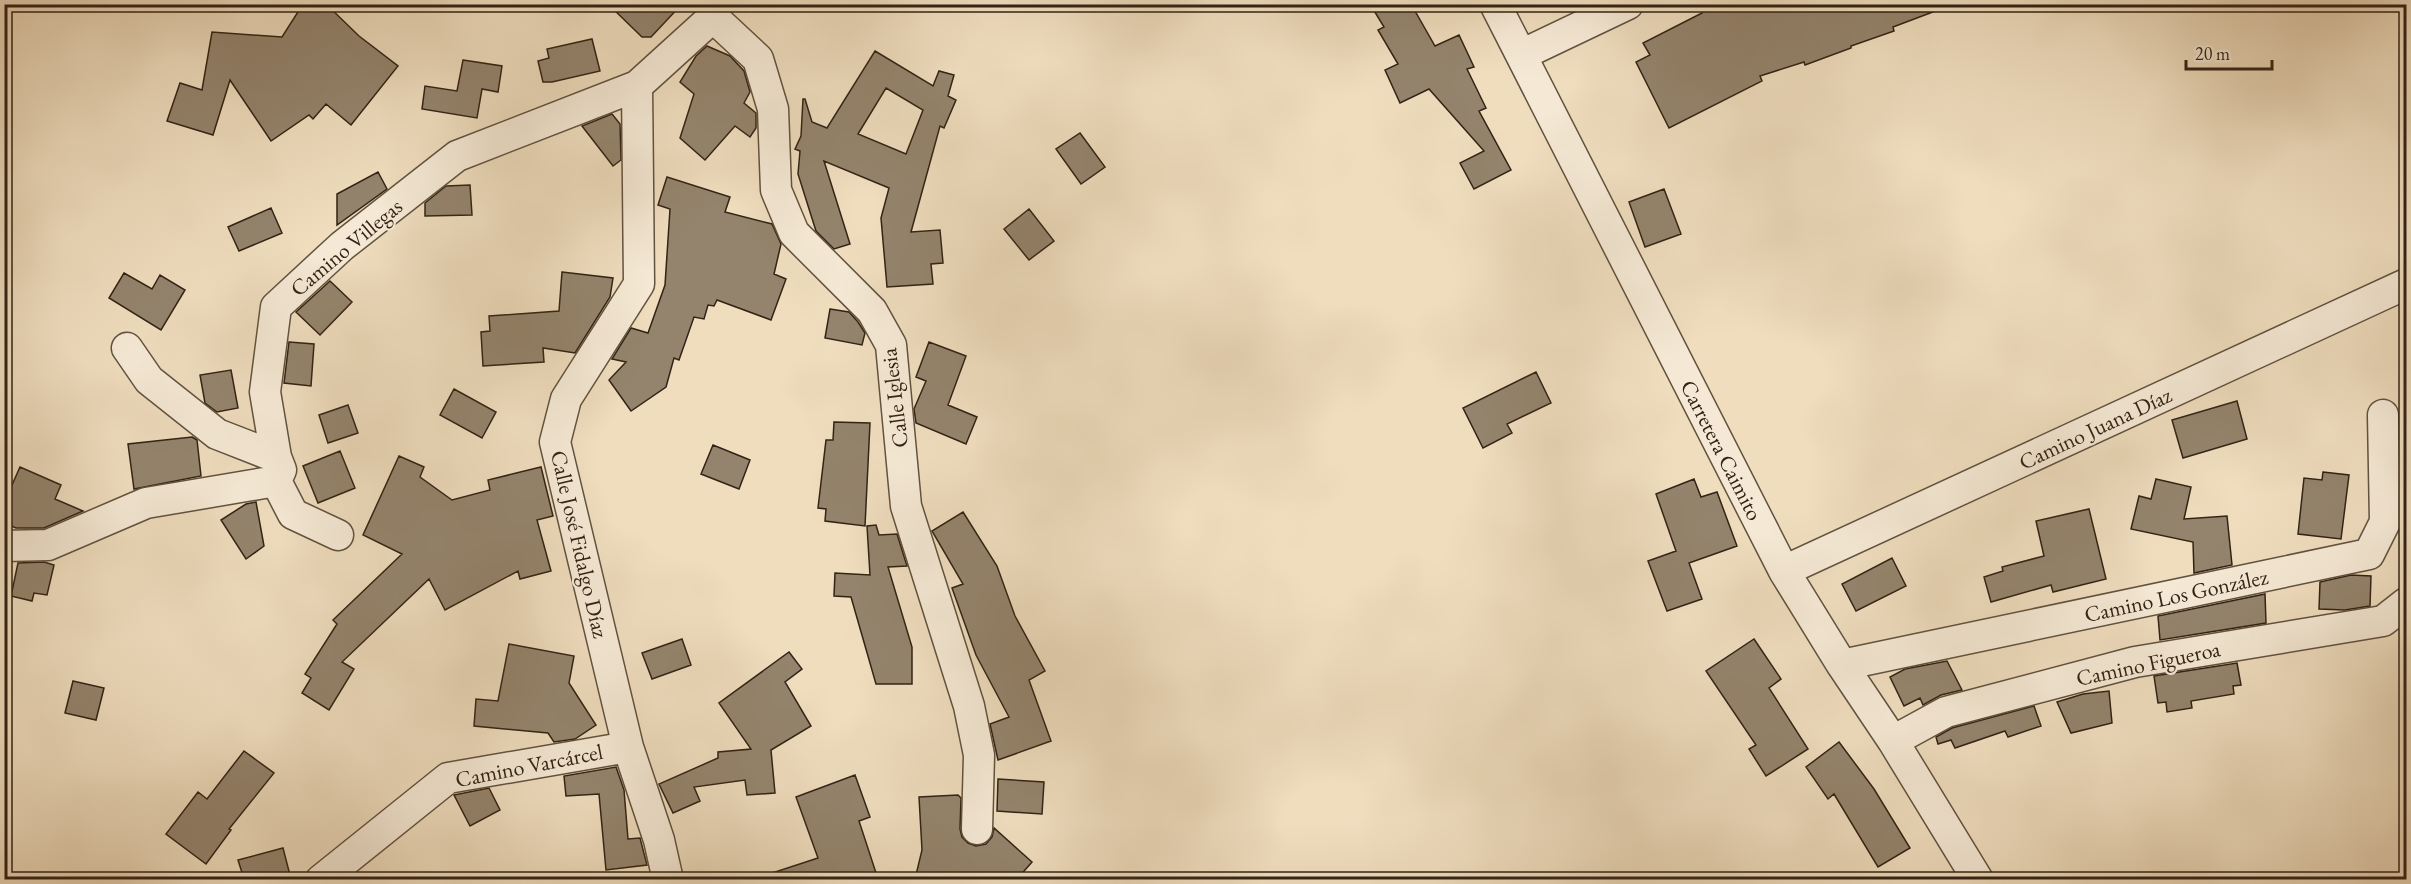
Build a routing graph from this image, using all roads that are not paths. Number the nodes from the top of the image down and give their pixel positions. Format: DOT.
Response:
graph roads {
  1 [pos="1495,4"];
  2 [pos="1628,4"];
  3 [pos="715,11"];
  4 [pos="1521,55"];
  5 [pos="637,86"];
  6 [pos="2406,284"];
  7 [pos="127,348"];
  8 [pos="2383,415"];
  9 [pos="276,469"];
  10 [pos="338,535"];
  11 [pos="4,546"];
  12 [pos="1784,571"];
  13 [pos="2406,603"];
  14 [pos="1842,665"];
  15 [pos="1893,741"];
  16 [pos="628,747"];
  17 [pos="977,829"];
  18 [pos="321,879"];
  19 [pos="668,879"];
  20 [pos="1978,879"];
  1 -- 4 [label="street, Carretera Caimito"];
  2 -- 4 [label="street"];
  3 -- 5 [label="street"];
  3 -- 17 [label="street, Calle Iglesia"];
  4 -- 12 [label="street, Carretera Caimito"];
  5 -- 9 [label="street, Camino Villegas"];
  5 -- 16 [label="street, Calle José Fidalgo Díaz"];
  6 -- 12 [label="street, Camino Juana Díaz"];
  7 -- 9 [label="street"];
  8 -- 14 [label="street, Camino Los González"];
  9 -- 10 [label="street, Camino Villegas"];
  9 -- 11 [label="street"];
  12 -- 14 [label="street, Carretera Caimito"];
  13 -- 15 [label="street, Camino Figueroa"];
  14 -- 15 [label="street, Carretera Caimito"];
  15 -- 20 [label="street, Carretera Caimito"];
  16 -- 18 [label="street, Camino Varcárcel"];
  16 -- 19 [label="street, Calle José Fidalgo Díaz"];
}
